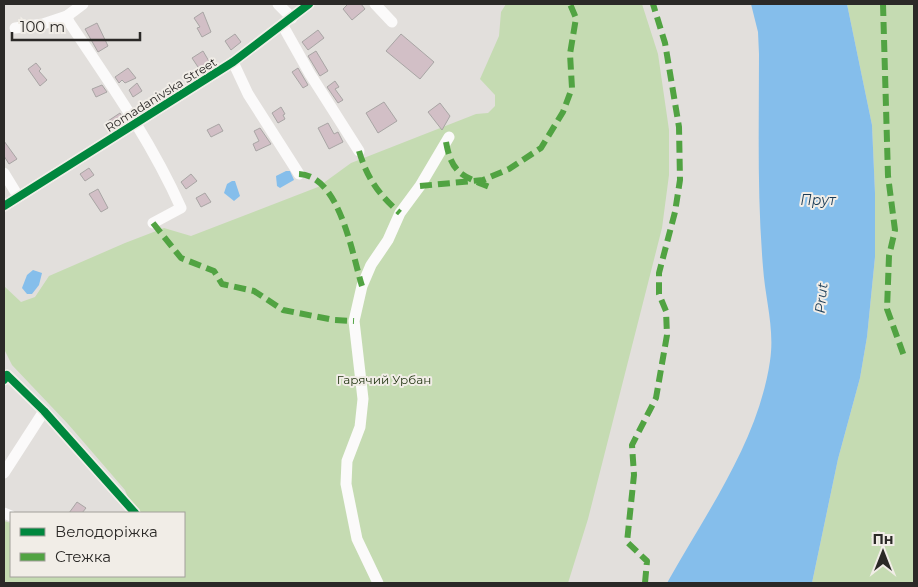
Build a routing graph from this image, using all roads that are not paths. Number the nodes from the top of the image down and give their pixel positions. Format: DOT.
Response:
graph roads {
  1 [pos="83,4"];
  2 [pos="278,4"];
  3 [pos="309,4"];
  4 [pos="375,4"];
  5 [pos="67,16"];
  6 [pos="292,18"];
  7 [pos="392,22"];
  8 [pos="283,26"];
  9 [pos="15,28"];
  10 [pos="233,62"];
  11 [pos="137,123"];
  12 [pos="449,137"];
  13 [pos="359,151"];
  14 [pos="4,173"];
  15 [pos="299,174"];
  16 [pos="18,196"];
  17 [pos="4,206"];
  18 [pos="153,224"];
  19 [pos="5,378"];
  20 [pos="44,410"];
  21 [pos="4,474"];
  22 [pos="134,512"];
  23 [pos="378,583"];
  1 -- 5 [label="street"];
  2 -- 6 [label="street"];
  3 -- 6 [label="street, Romadanivska Street"];
  4 -- 7 [label="street"];
  5 -- 9 [label="street"];
  5 -- 11 [label="street"];
  6 -- 8 [label="street, Romadanivska Street"];
  8 -- 10 [label="street, Romadanivska Street"];
  8 -- 13 [label="street"];
  10 -- 11 [label="street, Romadanivska Street"];
  10 -- 15 [label="street"];
  11 -- 16 [label="street, Romadanivska Street"];
  11 -- 18 [label="street"];
  12 -- 23 [label="street"];
  14 -- 16 [label="street"];
  16 -- 17 [label="street, Romadanivska Street"];
  19 -- 20 [label="street"];
  20 -- 21 [label="street"];
  20 -- 22 [label="street"];
}
